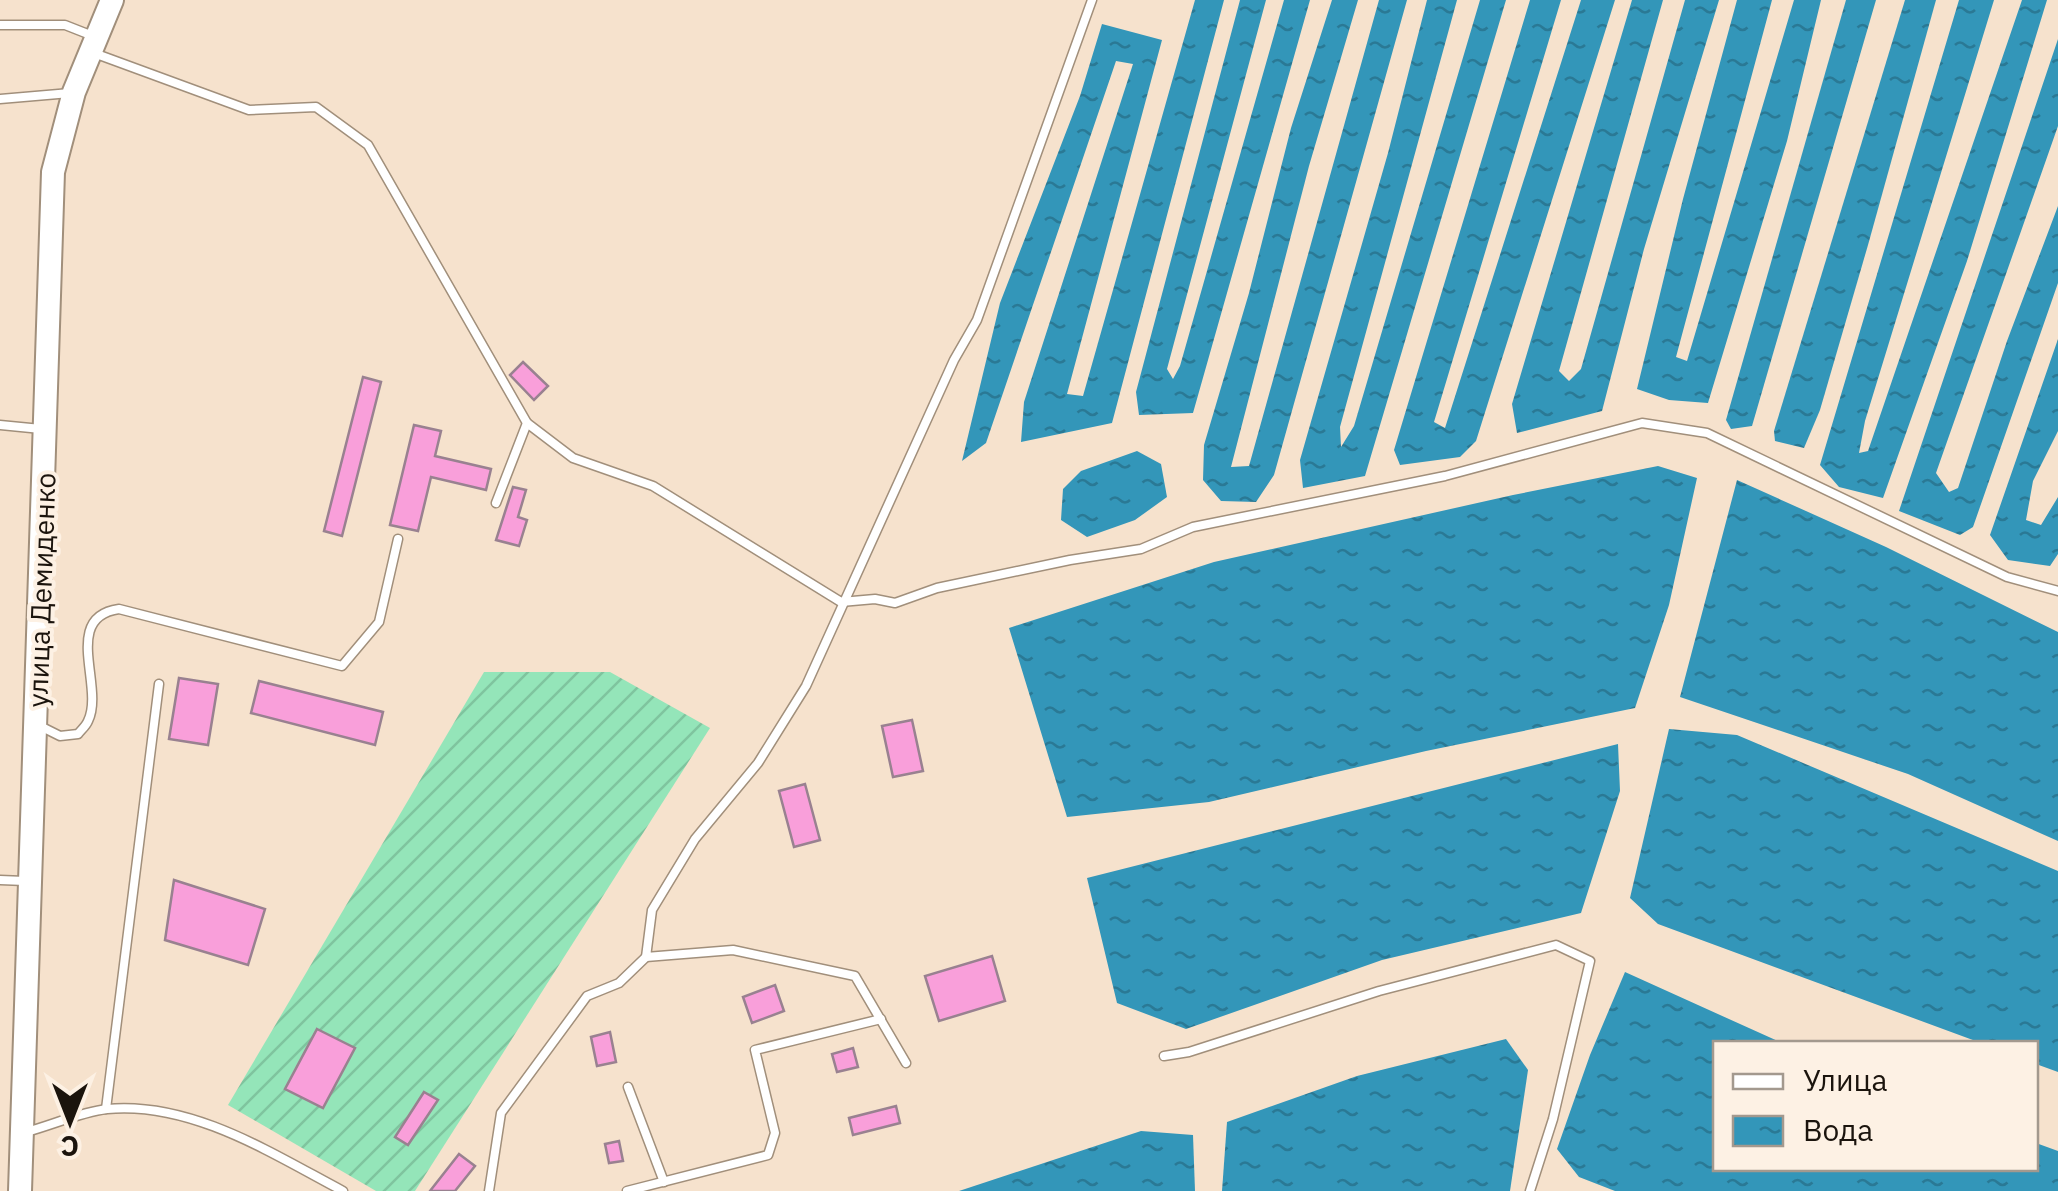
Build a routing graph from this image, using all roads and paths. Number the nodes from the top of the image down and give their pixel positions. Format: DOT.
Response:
graph roads {
  1 [pos="112,0"];
  2 [pos="1092,0"];
  3 [pos="0,26"];
  4 [pos="93,44"];
  5 [pos="74,92"];
  6 [pos="0,100"];
  7 [pos="526,424"];
  8 [pos="0,425"];
  9 [pos="46,430"];
  10 [pos="496,503"];
  11 [pos="398,540"];
  12 [pos="2058,590"];
  13 [pos="842,602"];
  14 [pos="159,684"];
  15 [pos="36,724"];
  16 [pos="0,880"];
  17 [pos="29,882"];
  18 [pos="646,957"];
  19 [pos="880,1019"];
  20 [pos="1164,1056"];
  21 [pos="906,1063"];
  22 [pos="628,1087"];
  23 [pos="106,1109"];
  24 [pos="22,1133"];
  25 [pos="664,1182"];
  26 [pos="20,1191"];
  27 [pos="342,1191"];
  28 [pos="490,1191"];
  29 [pos="627,1191"];
  30 [pos="1530,1191"];
  1 -- 4 [label="main road, улица Демиденко"];
  2 -- 13 [label="lane"];
  3 -- 4 [label="lane"];
  4 -- 5 [label="main road, улица Демиденко"];
  4 -- 7 [label="lane"];
  5 -- 6 [label="lane"];
  5 -- 9 [label="main road, улица Демиденко"];
  7 -- 10 [label="lane"];
  7 -- 13 [label="lane"];
  8 -- 9 [label="lane"];
  9 -- 15 [label="main road, улица Демиденко"];
  11 -- 15 [label="lane"];
  12 -- 13 [label="lane"];
  13 -- 18 [label="lane"];
  14 -- 23 [label="lane"];
  15 -- 17 [label="main road, улица Демиденко"];
  16 -- 17 [label="lane"];
  17 -- 24 [label="main road, улица Демиденко"];
  18 -- 19 [label="lane"];
  18 -- 28 [label="lane"];
  19 -- 21 [label="lane"];
  19 -- 25 [label="lane"];
  20 -- 30 [label="lane"];
  22 -- 25 [label="lane"];
  23 -- 24 [label="lane"];
  23 -- 27 [label="lane"];
  24 -- 26 [label="main road, улица Демиденко"];
  25 -- 29 [label="lane"];
}
